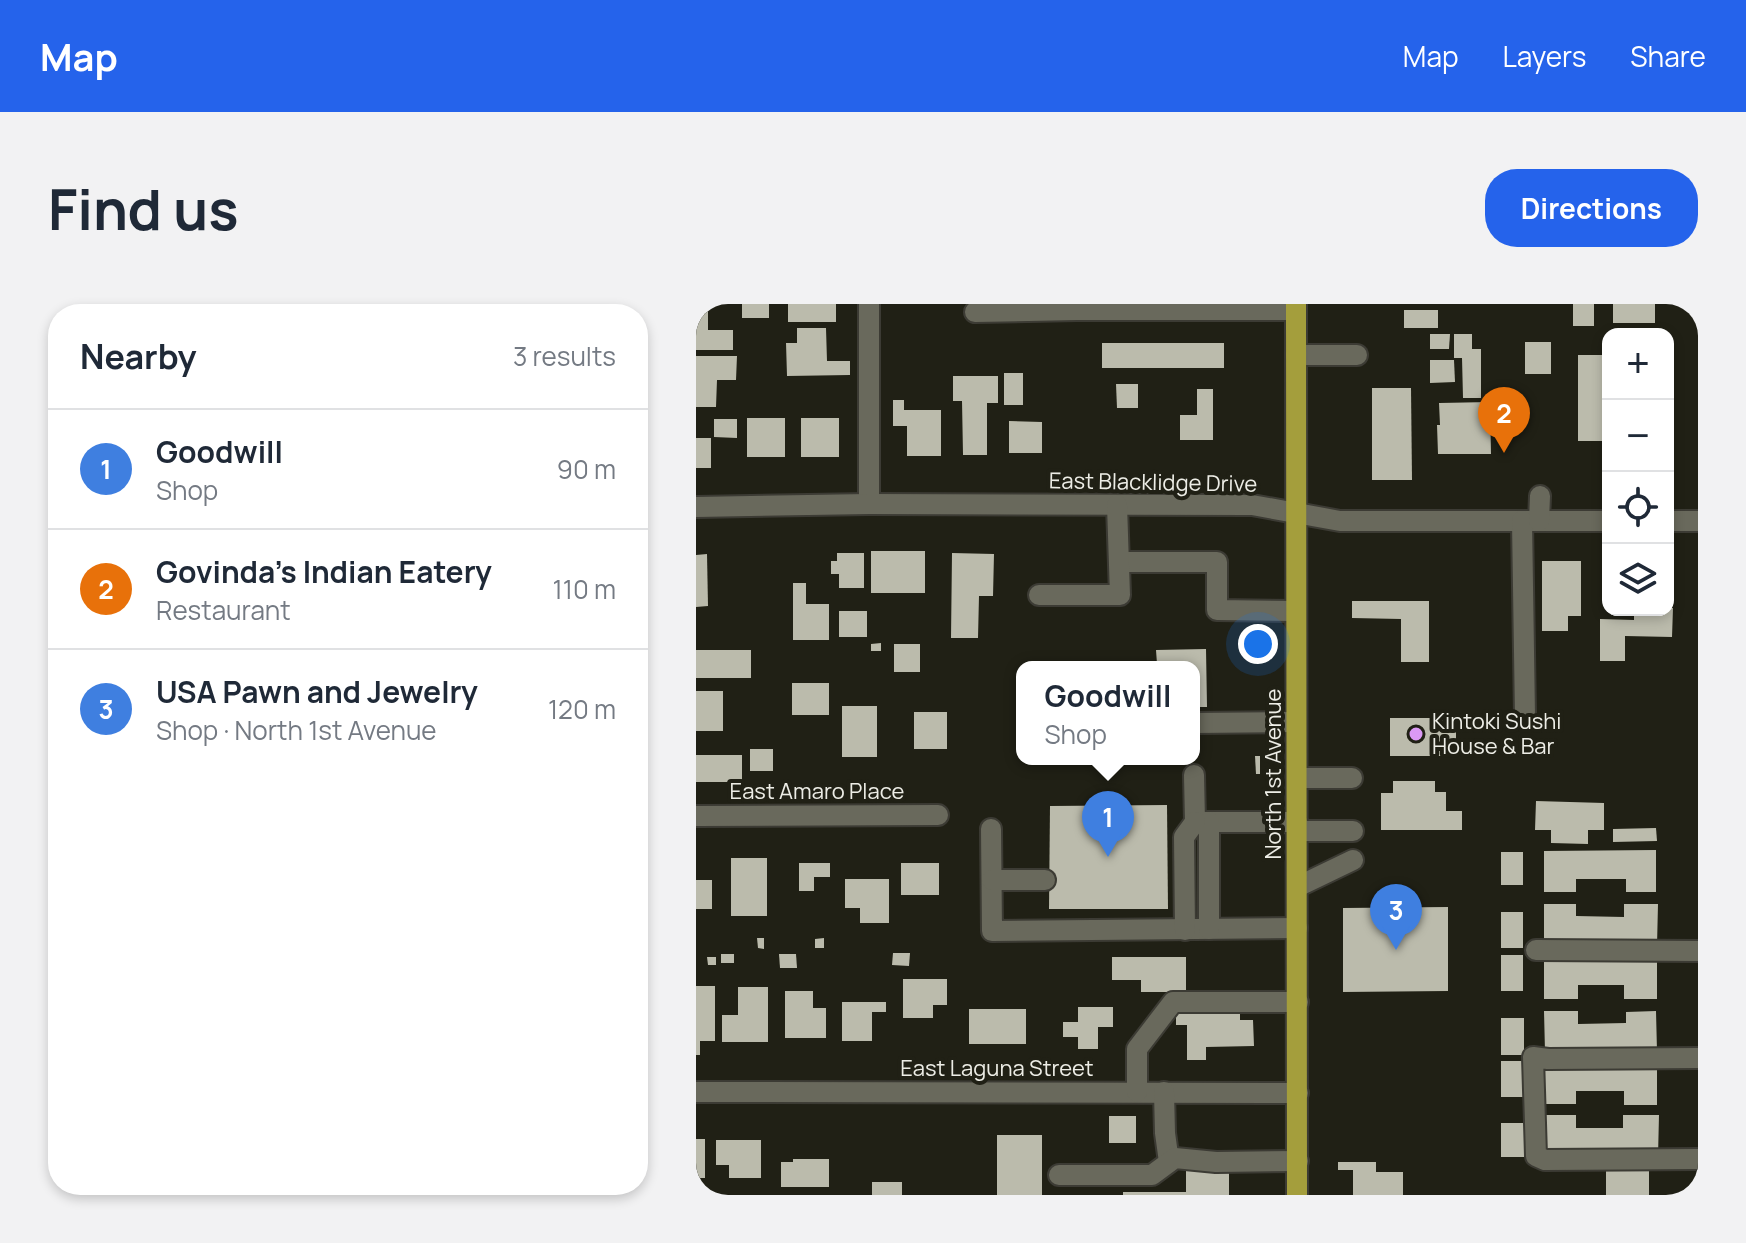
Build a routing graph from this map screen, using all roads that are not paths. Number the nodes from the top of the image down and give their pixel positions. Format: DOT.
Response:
graph roads {
  1 [pos="869,304"];
  2 [pos="1296,307"];
  3 [pos="975,312"];
  4 [pos="1296,355"];
  5 [pos="1357,355"];
  6 [pos="1540,496"];
  7 [pos="869,504"];
  8 [pos="1117,505"];
  9 [pos="696,507"];
  10 [pos="1296,513"];
  11 [pos="1531,521"];
  12 [pos="1602,521"];
  13 [pos="1674,521"];
  14 [pos="1698,521"];
  15 [pos="1119,562"];
  16 [pos="1039,595"];
  17 [pos="1296,611"];
  18 [pos="1525,717"];
  19 [pos="1296,722"];
  20 [pos="1200,723"];
  21 [pos="1194,775"];
  22 [pos="1297,778"];
  23 [pos="1352,778"];
  24 [pos="938,815"];
  25 [pos="696,816"];
  26 [pos="1202,822"];
  27 [pos="1297,827"];
  28 [pos="991,829"];
  29 [pos="1353,831"];
  30 [pos="1353,860"];
  31 [pos="992,880"];
  32 [pos="1045,880"];
  33 [pos="1297,887"];
  34 [pos="1297,928"];
  35 [pos="1209,929"];
  36 [pos="1185,930"];
  37 [pos="1536,950"];
  38 [pos="1698,951"];
  39 [pos="1298,1002"];
  40 [pos="1698,1058"];
  41 [pos="696,1092"];
  42 [pos="1137,1092"];
  43 [pos="1164,1092"];
  44 [pos="1298,1093"];
  45 [pos="1698,1159"];
  46 [pos="1298,1161"];
  47 [pos="1169,1162"];
  48 [pos="1059,1175"];
  49 [pos="1297,1195"];
  1 -- 7 [label="street"];
  2 -- 3 [label="street"];
  2 -- 4 [label="main road, North 1st Avenue"];
  4 -- 5 [label="street"];
  4 -- 10 [label="main road, North 1st Avenue"];
  6 -- 11 [label="street"];
  7 -- 8 [label="street, East Blacklidge Drive"];
  7 -- 9 [label="street, East Blacklidge Drive"];
  8 -- 10 [label="street, East Blacklidge Drive"];
  8 -- 15 [label="street"];
  10 -- 11 [label="street, East Blacklidge Drive"];
  10 -- 17 [label="main road, North 1st Avenue"];
  11 -- 12 [label="street, East Blacklidge Drive"];
  11 -- 18 [label="street"];
  13 -- 14 [label="street"];
  15 -- 16 [label="street"];
  15 -- 17 [label="street"];
  17 -- 19 [label="main road, North 1st Avenue"];
  19 -- 20 [label="street"];
  19 -- 22 [label="main road, North 1st Avenue"];
  21 -- 26 [label="street"];
  22 -- 23 [label="street"];
  22 -- 27 [label="main road, North 1st Avenue"];
  24 -- 25 [label="street, East Amaro Place"];
  26 -- 27 [label="street"];
  26 -- 35 [label="street"];
  26 -- 36 [label="street"];
  27 -- 29 [label="street"];
  27 -- 33 [label="main road, North 1st Avenue"];
  28 -- 31 [label="street"];
  30 -- 33 [label="street"];
  31 -- 32 [label="street"];
  31 -- 36 [label="street"];
  33 -- 34 [label="main road, North 1st Avenue"];
  34 -- 35 [label="street"];
  34 -- 39 [label="main road, North 1st Avenue"];
  35 -- 36 [label="street"];
  37 -- 38 [label="street"];
  39 -- 42 [label="street"];
  39 -- 44 [label="main road, North 1st Avenue"];
  40 -- 45 [label="street"];
  41 -- 42 [label="street, East Laguna Street"];
  42 -- 43 [label="street, East Laguna Street"];
  43 -- 44 [label="street, East Laguna Street"];
  43 -- 47 [label="street"];
  44 -- 46 [label="main road, North 1st Avenue"];
  46 -- 47 [label="street"];
  46 -- 49 [label="main road, North 1st Avenue"];
  47 -- 48 [label="street"];
}
